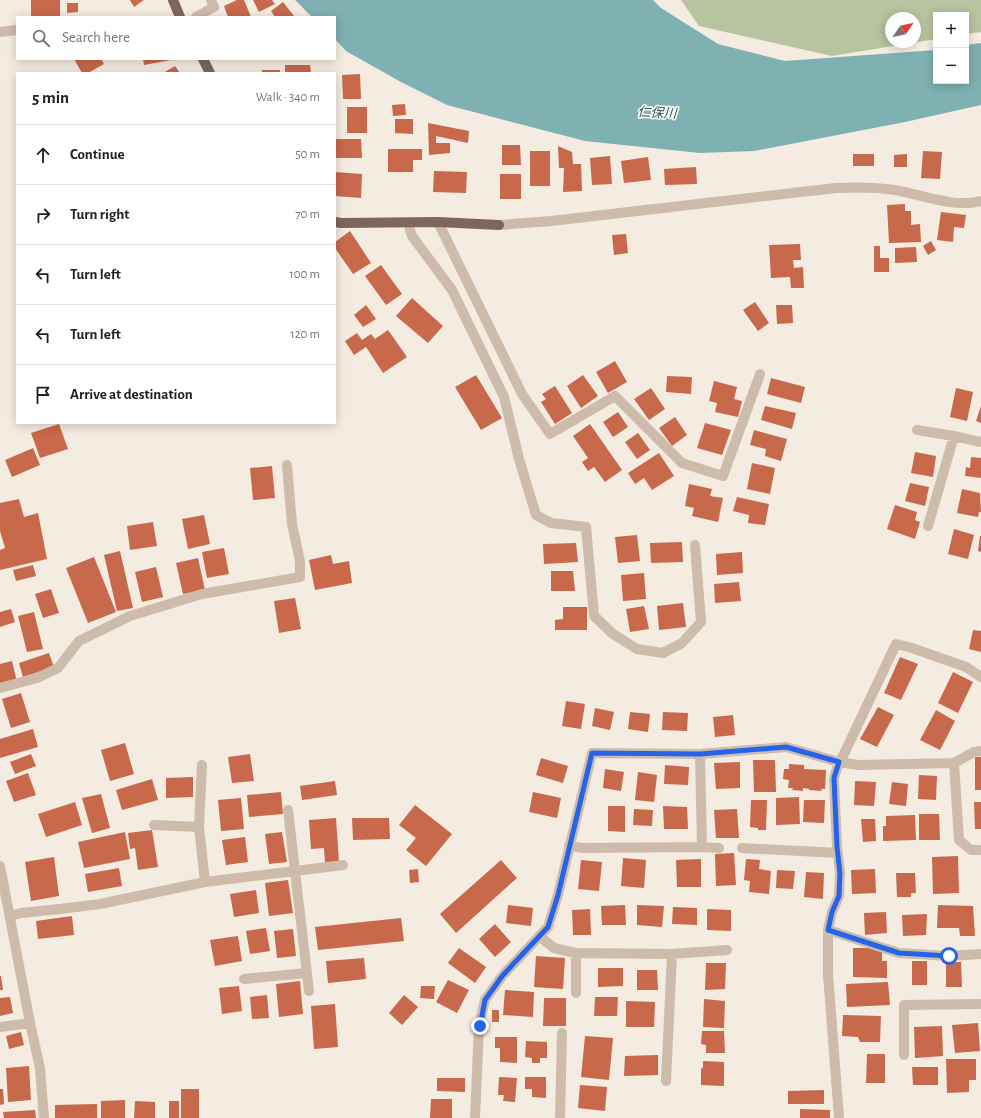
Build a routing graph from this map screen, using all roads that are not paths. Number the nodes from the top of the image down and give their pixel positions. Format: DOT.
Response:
graph roads {
  1 [pos="174,0"];
  2 [pos="211,0"];
  3 [pos="180,16"];
  4 [pos="198,16"];
  5 [pos="16,30"];
  6 [pos="0,32"];
  7 [pos="204,60"];
  8 [pos="210,72"];
  9 [pos="981,201"];
  10 [pos="336,222"];
  11 [pos="438,222"];
  12 [pos="408,223"];
  13 [pos="499,225"];
  14 [pos="760,374"];
  15 [pos="917,430"];
  16 [pos="954,436"];
  17 [pos="981,442"];
  18 [pos="287,465"];
  19 [pos="928,526"];
  20 [pos="695,545"];
  21 [pos="981,677"];
  22 [pos="0,688"];
  23 [pos="981,750"];
  24 [pos="700,754"];
  25 [pos="839,762"];
  26 [pos="954,763"];
  27 [pos="202,765"];
  28 [pos="288,810"];
  29 [pos="154,825"];
  30 [pos="199,827"];
  31 [pos="569,845"];
  32 [pos="702,847"];
  33 [pos="719,848"];
  34 [pos="742,848"];
  35 [pos="981,850"];
  36 [pos="838,853"];
  37 [pos="343,865"];
  38 [pos="0,866"];
  39 [pos="295,871"];
  40 [pos="205,882"];
  41 [pos="4,903"];
  42 [pos="10,916"];
  43 [pos="828,930"];
  44 [pos="539,936"];
  45 [pos="727,950"];
  46 [pos="576,953"];
  47 [pos="672,954"];
  48 [pos="981,954"];
  49 [pos="307,973"];
  50 [pos="244,979"];
  51 [pos="309,990"];
  52 [pos="576,993"];
  53 [pos="981,1004"];
  54 [pos="30,1024"];
  55 [pos="0,1027"];
  56 [pos="562,1033"];
  57 [pos="904,1055"];
  58 [pos="666,1081"];
  59 [pos="44,1118"];
  60 [pos="475,1118"];
  61 [pos="560,1118"];
  62 [pos="839,1118"];
  1 -- 3 [label="main road"];
  2 -- 4 [label="street"];
  5 -- 6 [label="street"];
  7 -- 8 [label="main road"];
  9 -- 13 [label="street"];
  10 -- 12 [label="main road"];
  11 -- 12 [label="main road"];
  11 -- 13 [label="main road"];
  11 -- 14 [label="street"];
  12 -- 20 [label="street"];
  15 -- 16 [label="street"];
  16 -- 17 [label="street"];
  16 -- 19 [label="street"];
  18 -- 22 [label="street"];
  21 -- 25 [label="street"];
  23 -- 26 [label="street"];
  24 -- 25 [label="street"];
  24 -- 31 [label="street"];
  24 -- 32 [label="street"];
  25 -- 26 [label="street"];
  25 -- 36 [label="street"];
  26 -- 35 [label="street"];
  27 -- 30 [label="street"];
  28 -- 39 [label="street"];
  29 -- 30 [label="street"];
  30 -- 40 [label="street"];
  31 -- 32 [label="street"];
  31 -- 44 [label="street"];
  32 -- 33 [label="street"];
  34 -- 36 [label="street"];
  36 -- 43 [label="street"];
  37 -- 39 [label="street"];
  38 -- 41 [label="street"];
  39 -- 40 [label="street"];
  39 -- 49 [label="street"];
  40 -- 42 [label="street"];
  41 -- 42 [label="street"];
  42 -- 54 [label="street"];
  43 -- 48 [label="street"];
  43 -- 62 [label="street"];
  44 -- 46 [label="street"];
  44 -- 60 [label="street"];
  45 -- 47 [label="street"];
  46 -- 47 [label="street"];
  46 -- 52 [label="street"];
  47 -- 58 [label="street"];
  49 -- 50 [label="street"];
  49 -- 51 [label="street"];
  53 -- 57 [label="street"];
  54 -- 55 [label="street"];
  54 -- 59 [label="street"];
  56 -- 61 [label="street"];
}
